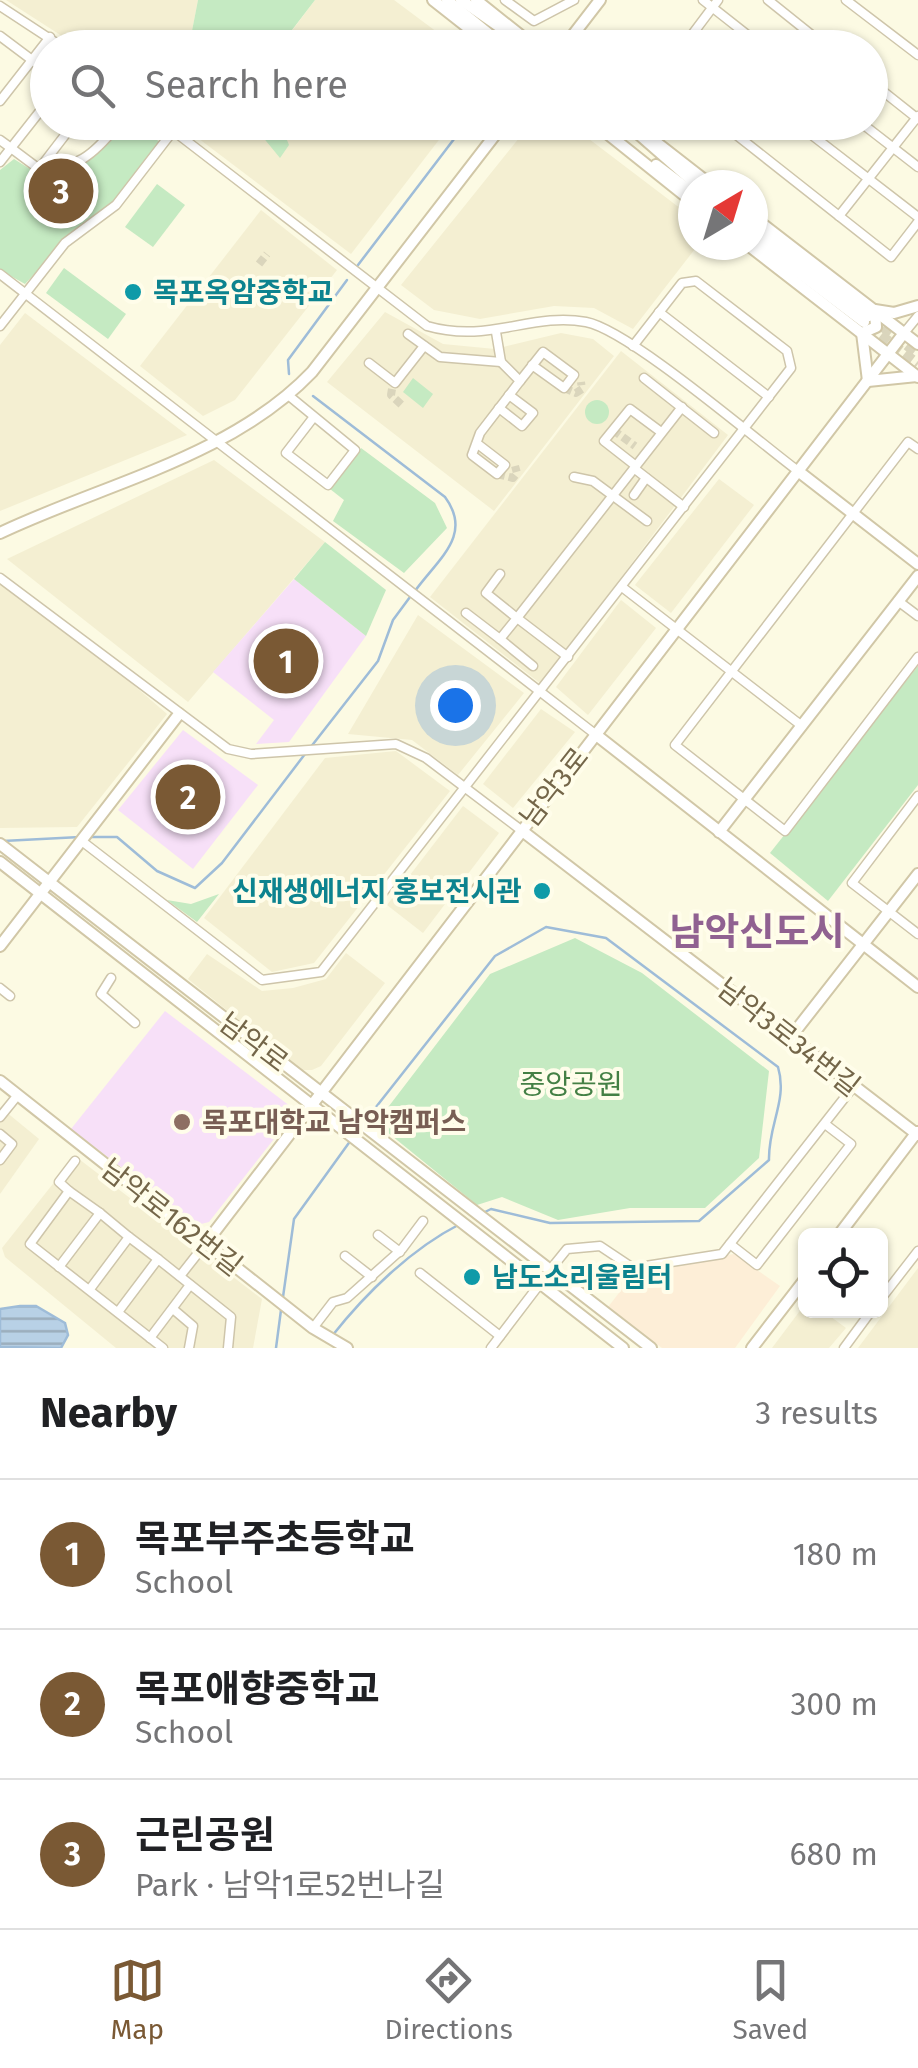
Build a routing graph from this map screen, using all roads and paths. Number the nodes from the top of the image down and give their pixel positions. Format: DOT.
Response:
graph roads {
  1 [pos="433,0"];
  2 [pos="447,0"];
  3 [pos="461,0"];
  4 [pos="476,0"];
  5 [pos="505,0"];
  6 [pos="574,0"];
  7 [pos="600,0"];
  8 [pos="704,0"];
  9 [pos="768,0"];
  10 [pos="846,0"];
  11 [pos="715,4"];
  12 [pos="860,4"];
  13 [pos="0,6"];
  14 [pos="39,30"];
  15 [pos="471,30"];
  16 [pos="484,30"];
  17 [pos="505,30"];
  18 [pos="511,30"];
  19 [pos="577,30"];
  20 [pos="696,30"];
  21 [pos="744,30"];
  22 [pos="806,30"];
  23 [pos="0,36"];
  24 [pos="918,56"];
  25 [pos="30,58"];
  26 [pos="30,63"];
  27 [pos="0,84"];
  28 [pos="8,91"];
  29 [pos="888,95"];
  30 [pos="0,102"];
  31 [pos="918,118"];
  32 [pos="30,123"];
  33 [pos="0,140"];
  34 [pos="61,140"];
  35 [pos="103,140"];
  36 [pos="166,140"];
  37 [pos="185,140"];
  38 [pos="491,140"];
  39 [pos="614,140"];
  40 [pos="617,140"];
  41 [pos="642,140"];
  42 [pos="652,140"];
  43 [pos="743,140"];
  44 [pos="818,140"];
  45 [pos="883,140"];
  46 [pos="10,148"];
  47 [pos="893,148"];
  48 [pos="0,162"];
  49 [pos="918,167"];
  50 [pos="38,169"];
  51 [pos="679,170"];
  52 [pos="691,170"];
  53 [pos="869,179"];
  54 [pos="678,182"];
  55 [pos="678,190"];
  56 [pos="839,216"];
  57 [pos="918,220"];
  58 [pos="768,231"];
  59 [pos="768,240"];
  60 [pos="768,249"];
  61 [pos="768,258"];
  62 [pos="0,274"];
  63 [pos="377,288"];
  64 [pos="24,294"];
  65 [pos="918,306"];
  66 [pos="659,312"];
  67 [pos="918,316"];
  68 [pos="868,321"];
  69 [pos="0,326"];
  70 [pos="496,332"];
  71 [pos="904,333"];
  72 [pos="408,334"];
  73 [pos="918,344"];
  74 [pos="424,346"];
  75 [pos="633,346"];
  76 [pos="889,354"];
  77 [pos="369,362"];
  78 [pos="501,362"];
  79 [pos="532,365"];
  80 [pos="918,377"];
  81 [pos="644,378"];
  82 [pos="520,381"];
  83 [pos="868,381"];
  84 [pos="509,394"];
  85 [pos="288,396"];
  86 [pos="769,396"];
  87 [pos="682,407"];
  88 [pos="499,408"];
  89 [pos="313,418"];
  90 [pos="743,430"];
  91 [pos="661,432"];
  92 [pos="714,433"];
  93 [pos="212,443"];
  94 [pos="479,445"];
  95 [pos="918,449"];
  96 [pos="636,467"];
  97 [pos="798,471"];
  98 [pos="574,477"];
  99 [pos="646,478"];
  100 [pos="611,494"];
  101 [pos="634,494"];
  102 [pos="684,507"];
  103 [pos="853,514"];
  104 [pos="646,521"];
  105 [pos="0,533"];
  106 [pos="918,564"];
  107 [pos="500,574"];
  108 [pos="918,576"];
  109 [pos="0,578"];
  110 [pos="622,587"];
  111 [pos="898,601"];
  112 [pos="466,613"];
  113 [pos="918,616"];
  114 [pos="517,618"];
  115 [pos="677,629"];
  116 [pos="500,640"];
  117 [pos="568,657"];
  118 [pos="918,657"];
  119 [pos="534,666"];
  120 [pos="732,672"];
  121 [pos="540,693"];
  122 [pos="179,714"];
  123 [pos="802,726"];
  124 [pos="595,734"];
  125 [pos="464,786"];
  126 [pos="918,796"];
  127 [pos="744,800"];
  128 [pos="521,830"];
  129 [pos="719,832"];
  130 [pos="83,841"];
  131 [pos="0,844"];
  132 [pos="0,862"];
  133 [pos="918,874"];
  134 [pos="50,882"];
  135 [pos="40,894"];
  136 [pos="889,912"];
  137 [pos="918,934"];
  138 [pos="864,945"];
  139 [pos="0,946"];
  140 [pos="111,978"];
  141 [pos="918,987"];
  142 [pos="0,988"];
  143 [pos="10,996"];
  144 [pos="136,1022"];
  145 [pos="790,1038"];
  146 [pos="0,1081"];
  147 [pos="854,1086"];
  148 [pos="322,1094"];
  149 [pos="17,1096"];
  150 [pos="313,1106"];
  151 [pos="0,1117"];
  152 [pos="825,1124"];
  153 [pos="0,1134"];
  154 [pos="917,1134"];
  155 [pos="0,1160"];
  156 [pos="75,1161"];
  157 [pos="69,1191"];
  158 [pos="100,1214"];
  159 [pos="423,1221"];
  160 [pos="844,1228"];
  161 [pos="378,1234"];
  162 [pos="129,1236"];
  163 [pos="206,1244"];
  164 [pos="730,1244"];
  165 [pos="918,1251"];
  166 [pos="400,1252"];
  167 [pos="345,1256"];
  168 [pos="158,1259"];
  169 [pos="60,1267"];
  170 [pos="550,1270"];
  171 [pos="420,1272"];
  172 [pos="180,1276"];
  173 [pos="372,1276"];
  174 [pos="190,1285"];
  175 [pos="539,1285"];
  176 [pos="798,1288"];
  177 [pos="90,1289"];
  178 [pos="888,1290"];
  179 [pos="173,1309"];
  180 [pos="118,1312"];
  181 [pos="866,1318"];
  182 [pos="315,1329"];
  183 [pos="500,1336"];
  184 [pos="150,1338"];
  185 [pos="163,1348"];
  186 [pos="189,1348"];
  187 [pos="228,1348"];
  188 [pos="347,1348"];
  189 [pos="490,1348"];
  190 [pos="623,1348"];
  191 [pos="652,1348"];
  192 [pos="752,1348"];
  193 [pos="844,1348"];
  1 -- 15 [label="street"];
  2 -- 16 [label="street"];
  3 -- 17 [label="street"];
  4 -- 18 [label="street"];
  5 -- 6 [label="street"];
  7 -- 19 [label="street"];
  8 -- 11 [label="street"];
  9 -- 22 [label="street"];
  10 -- 12 [label="street"];
  11 -- 20 [label="street"];
  11 -- 21 [label="street"];
  12 -- 24 [label="street"];
  13 -- 14 [label="street"];
  23 -- 25 [label="street"];
  26 -- 28 [label="street"];
  27 -- 28 [label="street"];
  28 -- 30 [label="street"];
  29 -- 31 [label="street"];
  31 -- 47 [label="street"];
  32 -- 46 [label="street"];
  33 -- 46 [label="street"];
  34 -- 50 [label="street"];
  35 -- 50 [label="street"];
  36 -- 64 [label="street"];
  37 -- 63 [label="street"];
  38 -- 63 [label="street"];
  39 -- 55 [label="street"];
  40 -- 54 [label="street"];
  41 -- 51 [label="street"];
  42 -- 52 [label="street"];
  43 -- 56 [label="street"];
  44 -- 53 [label="street"];
  45 -- 47 [label="street"];
  46 -- 48 [label="street"];
  46 -- 50 [label="street"];
  47 -- 49 [label="street"];
  47 -- 53 [label="street"];
  53 -- 56 [label="street"];
  53 -- 57 [label="street"];
  56 -- 57 [label="street"];
  58 -- 68 [label="street"];
  59 -- 68 [label="street"];
  60 -- 68 [label="street"];
  61 -- 68 [label="street"];
  62 -- 64 [label="street"];
  63 -- 70 [label="street"];
  63 -- 85 [label="street"];
  64 -- 69 [label="street"];
  64 -- 93 [label="street"];
  65 -- 68 [label="street"];
  66 -- 75 [label="street"];
  66 -- 86 [label="street"];
  66 -- 86 [label="street"];
  67 -- 71 [label="street"];
  68 -- 71 [label="street"];
  68 -- 76 [label="street"];
  68 -- 83 [label="street"];
  70 -- 75 [label="street"];
  70 -- 78 [label="street"];
  71 -- 73 [label="street"];
  71 -- 76 [label="street, 남악3로"];
  72 -- 74 [label="street"];
  74 -- 77 [label="street"];
  74 -- 78 [label="street"];
  75 -- 90 [label="street"];
  76 -- 80 [label="street"];
  76 -- 83 [label="street, 남악3로"];
  78 -- 82 [label="street"];
  79 -- 79 [label="street"];
  79 -- 82 [label="street"];
  80 -- 83 [label="street"];
  81 -- 87 [label="street"];
  82 -- 84 [label="street"];
  83 -- 97 [label="street, 남악3로"];
  84 -- 88 [label="street"];
  84 -- 88 [label="street"];
  85 -- 89 [label="street"];
  85 -- 93 [label="street"];
  86 -- 90 [label="street"];
  87 -- 91 [label="street"];
  87 -- 92 [label="street"];
  88 -- 94 [label="street"];
  89 -- 89 [label="street"];
  90 -- 97 [label="street"];
  90 -- 102 [label="street"];
  91 -- 96 [label="street"];
  91 -- 96 [label="street"];
  93 -- 105 [label="street"];
  93 -- 121 [label="street"];
  95 -- 103 [label="street"];
  96 -- 99 [label="street"];
  96 -- 100 [label="street"];
  97 -- 103 [label="street"];
  97 -- 115 [label="street, 남악3로"];
  98 -- 100 [label="street"];
  99 -- 101 [label="street"];
  99 -- 102 [label="street"];
  100 -- 104 [label="street"];
  100 -- 114 [label="street"];
  102 -- 110 [label="street"];
  103 -- 106 [label="street"];
  103 -- 120 [label="street"];
  107 -- 114 [label="street"];
  108 -- 111 [label="street"];
  109 -- 122 [label="street"];
  110 -- 115 [label="street"];
  110 -- 117 [label="street"];
  111 -- 113 [label="street"];
  111 -- 123 [label="street"];
  112 -- 116 [label="street"];
  114 -- 116 [label="street"];
  114 -- 117 [label="street"];
  115 -- 120 [label="street"];
  115 -- 124 [label="street, 남악3로"];
  116 -- 119 [label="street"];
  117 -- 121 [label="street"];
  118 -- 127 [label="street"];
  120 -- 123 [label="street"];
  120 -- 127 [label="street"];
  121 -- 124 [label="street"];
  121 -- 125 [label="street"];
  122 -- 125 [label="street"];
  122 -- 130 [label="street"];
  123 -- 127 [label="street"];
  124 -- 128 [label="street, 남악3로"];
  124 -- 129 [label="street"];
  125 -- 128 [label="street"];
  125 -- 130 [label="street"];
  126 -- 136 [label="street"];
  127 -- 129 [label="street"];
  128 -- 145 [label="street, 남악3로34번길"];
  128 -- 148 [label="street, 남악3로"];
  129 -- 138 [label="street"];
  130 -- 134 [label="street"];
  131 -- 134 [label="street, 남악로"];
  132 -- 135 [label="street, 남악로"];
  133 -- 136 [label="street"];
  134 -- 135 [label="street"];
  134 -- 148 [label="street, 남악로"];
  135 -- 139 [label="street"];
  135 -- 150 [label="street, 남악로"];
  136 -- 137 [label="street"];
  136 -- 138 [label="street"];
  138 -- 141 [label="street"];
  138 -- 145 [label="street"];
  140 -- 144 [label="street"];
  142 -- 143 [label="street"];
  145 -- 147 [label="street, 남악3로34번길"];
  146 -- 149 [label="street, 남악로162번길"];
  147 -- 152 [label="street"];
  147 -- 154 [label="street, 남악3로34번길"];
  148 -- 150 [label="street, 남악3로"];
  148 -- 170 [label="street, 남악로"];
  149 -- 151 [label="street"];
  149 -- 163 [label="street, 남악로162번길"];
  150 -- 163 [label="street, 남악3로"];
  150 -- 175 [label="street, 남악로"];
  152 -- 164 [label="street"];
  152 -- 164 [label="street"];
  153 -- 155 [label="street"];
  154 -- 160 [label="street"];
  156 -- 157 [label="street"];
  157 -- 158 [label="street"];
  157 -- 169 [label="street"];
  158 -- 162 [label="street"];
  158 -- 169 [label="street"];
  159 -- 166 [label="street"];
  161 -- 166 [label="street"];
  162 -- 168 [label="street"];
  162 -- 177 [label="street"];
  163 -- 172 [label="street"];
  163 -- 182 [label="street, 남악로162번길"];
  164 -- 170 [label="street"];
  165 -- 178 [label="street"];
  166 -- 173 [label="street"];
  167 -- 173 [label="street"];
  168 -- 172 [label="street"];
  168 -- 180 [label="street"];
  169 -- 177 [label="street"];
  170 -- 191 [label="street, 남악로"];
  171 -- 183 [label="street"];
  172 -- 174 [label="street"];
  173 -- 182 [label="street"];
  174 -- 179 [label="street"];
  174 -- 187 [label="street"];
  175 -- 183 [label="street"];
  175 -- 190 [label="street, 남악로"];
  176 -- 192 [label="street"];
  177 -- 180 [label="street"];
  179 -- 184 [label="street"];
  179 -- 186 [label="street"];
  180 -- 184 [label="street"];
  181 -- 193 [label="street"];
  182 -- 188 [label="street, 남악로162번길"];
  183 -- 189 [label="street"];
  184 -- 185 [label="street"];
}
